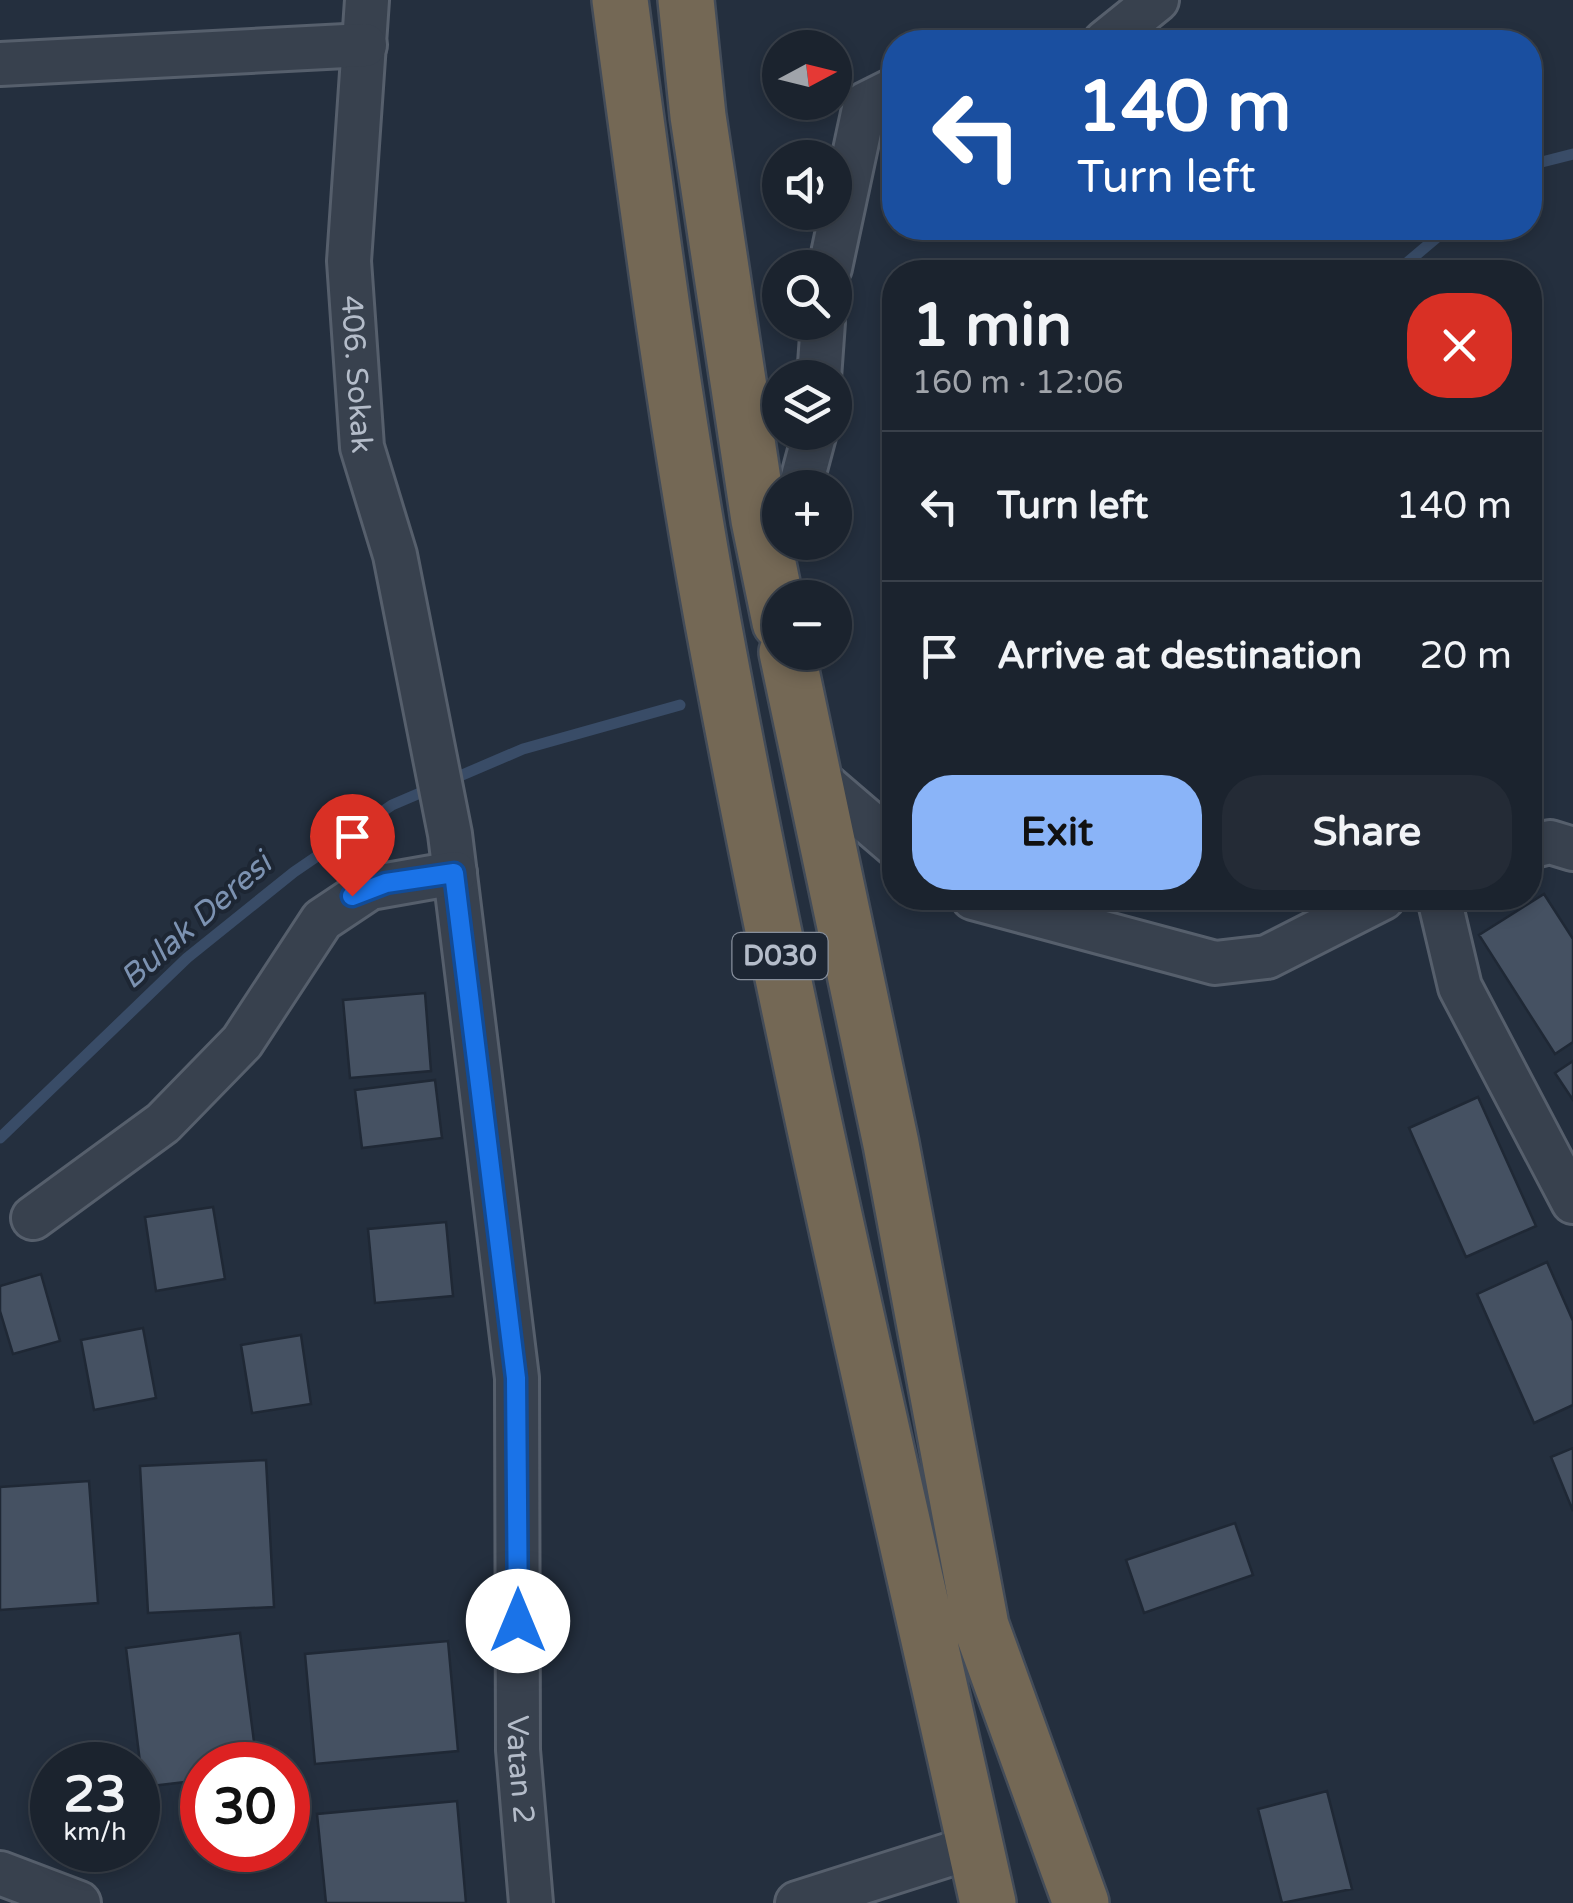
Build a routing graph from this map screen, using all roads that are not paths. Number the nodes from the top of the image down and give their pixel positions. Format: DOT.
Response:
graph roads {
  1 [pos="367,0"];
  2 [pos="620,0"];
  3 [pos="686,0"];
  4 [pos="1156,0"];
  5 [pos="1120,30"];
  6 [pos="365,45"];
  7 [pos="0,64"];
  8 [pos="882,96"];
  9 [pos="834,250"];
  10 [pos="778,580"];
  11 [pos="790,670"];
  12 [pos="434,741"];
  13 [pos="810,772"];
  14 [pos="882,834"];
  15 [pos="1542,844"];
  16 [pos="1573,849"];
  17 [pos="452,854"];
  18 [pos="1017,910"];
  19 [pos="1359,910"];
  20 [pos="1442,910"];
  21 [pos="1573,1202"];
  22 [pos="34,1218"];
  23 [pos="976,1846"];
  24 [pos="0,1872"];
  25 [pos="79,1903"];
  26 [pos="531,1903"];
  27 [pos="797,1903"];
  28 [pos="988,1903"];
  29 [pos="1081,1903"];
  1 -- 6 [label="street, 406. Sokak"];
  2 -- 23 [label="highway, D030"];
  3 -- 10 [label="highway"];
  4 -- 5 [label="street"];
  6 -- 7 [label="street"];
  6 -- 12 [label="street, 406. Sokak"];
  8 -- 9 [label="street"];
  11 -- 13 [label="highway, D030"];
  12 -- 17 [label="street, Vatan 2"];
  13 -- 14 [label="street"];
  13 -- 29 [label="highway, D030"];
  15 -- 16 [label="street"];
  17 -- 22 [label="street"];
  17 -- 26 [label="street, Vatan 2"];
  18 -- 19 [label="street"];
  20 -- 21 [label="street"];
  23 -- 27 [label="street"];
  23 -- 28 [label="highway, D030"];
  24 -- 25 [label="street"];
}
